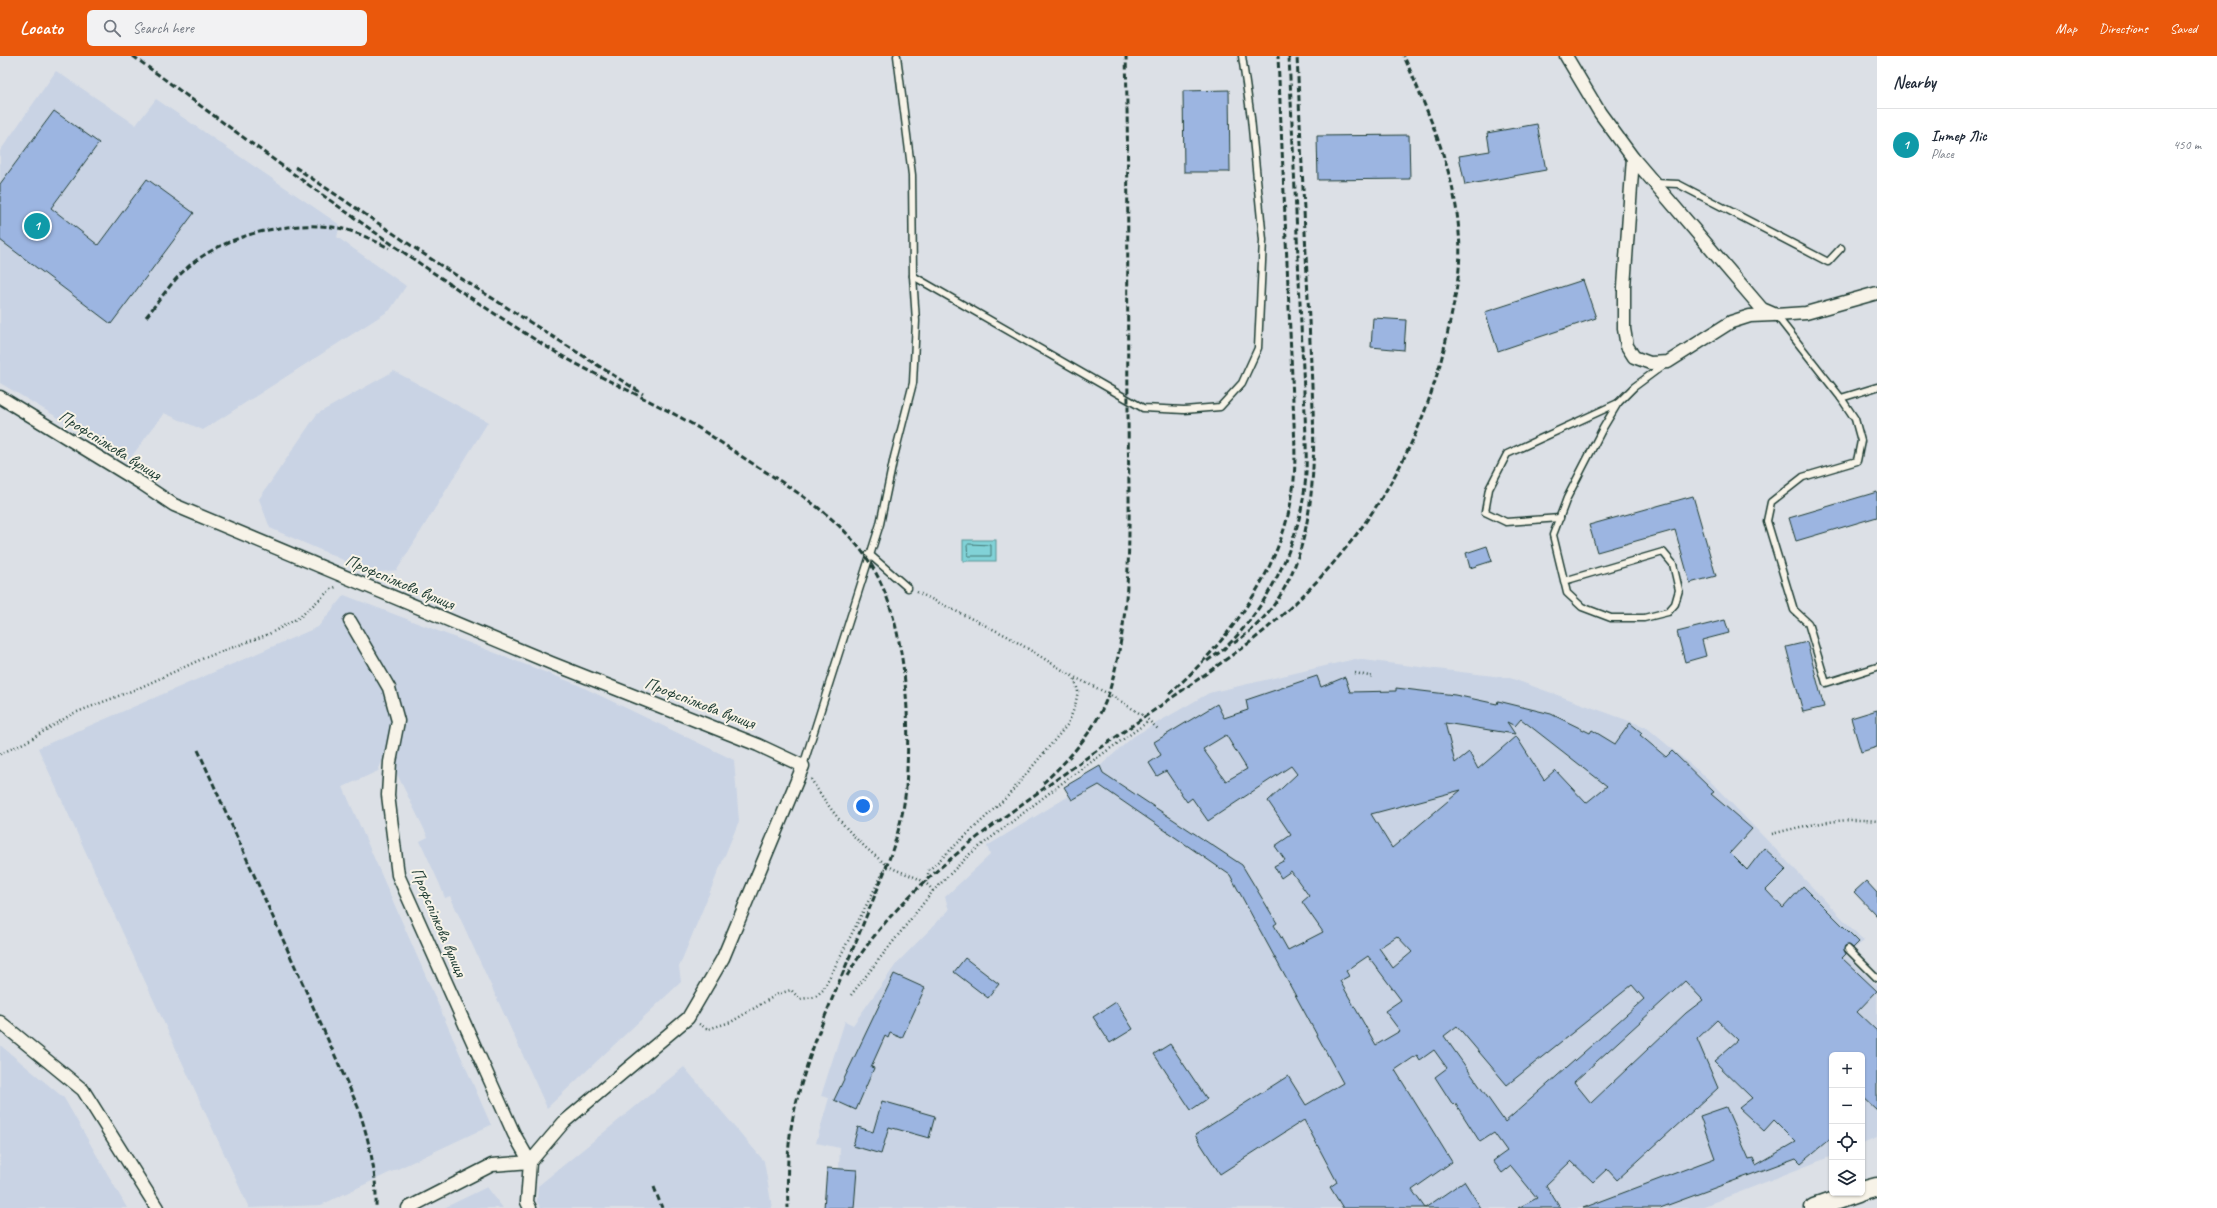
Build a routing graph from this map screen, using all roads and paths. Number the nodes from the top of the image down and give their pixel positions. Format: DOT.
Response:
graph roads {
  1 [pos="897,56"];
  2 [pos="1242,56"];
  3 [pos="1566,56"];
  4 [pos="1633,158"];
  5 [pos="1654,183"];
  6 [pos="1841,248"];
  7 [pos="914,276"];
  8 [pos="1877,293"];
  9 [pos="1776,315"];
  10 [pos="1668,362"];
  11 [pos="1877,387"];
  12 [pos="0,397"];
  13 [pos="1841,398"];
  14 [pos="1618,403"];
  15 [pos="1560,518"];
  16 [pos="870,554"];
  17 [pos="353,580"];
  18 [pos="1564,581"];
  19 [pos="908,588"];
  20 [pos="350,621"];
  21 [pos="1877,667"];
  22 [pos="1355,673"];
  23 [pos="1074,677"];
  24 [pos="1374,677"];
  25 [pos="1149,721"];
  26 [pos="1159,730"];
  27 [pos="0,754"];
  28 [pos="803,766"];
  29 [pos="1877,821"];
  30 [pos="1772,834"];
  31 [pos="887,866"];
  32 [pos="926,882"];
  33 [pos="933,891"];
  34 [pos="1848,950"];
  35 [pos="1877,978"];
  36 [pos="851,995"];
  37 [pos="688,1018"];
  38 [pos="0,1022"];
  39 [pos="530,1162"];
  40 [pos="1877,1187"];
  41 [pos="1865,1191"];
  42 [pos="1851,1196"];
  43 [pos="1835,1204"];
  44 [pos="157,1208"];
  45 [pos="408,1208"];
  46 [pos="530,1208"];
  47 [pos="1814,1208"];
  1 -- 7 [label="lane"];
  2 -- 7 [label="lane"];
  3 -- 4 [label="street"];
  4 -- 5 [label="street"];
  4 -- 10 [label="street"];
  5 -- 6 [label="lane"];
  5 -- 9 [label="street"];
  7 -- 16 [label="lane"];
  8 -- 9 [label="street"];
  9 -- 10 [label="street"];
  9 -- 13 [label="lane"];
  10 -- 14 [label="lane"];
  11 -- 13 [label="lane"];
  12 -- 17 [label="street, Профспілкова вулиця"];
  13 -- 21 [label="lane"];
  14 -- 15 [label="lane"];
  14 -- 15 [label="lane"];
  15 -- 18 [label="lane"];
  16 -- 19 [label="lane"];
  16 -- 28 [label="lane"];
  17 -- 27 [label="path"];
  17 -- 28 [label="street, Профспілкова вулиця"];
  18 -- 18 [label="lane"];
  19 -- 23 [label="path"];
  20 -- 39 [label="street, Профспілкова вулиця"];
  22 -- 24 [label="path"];
  23 -- 25 [label="path"];
  23 -- 32 [label="path"];
  25 -- 26 [label="path"];
  25 -- 33 [label="path"];
  28 -- 31 [label="path"];
  28 -- 37 [label="street"];
  29 -- 30 [label="path"];
  31 -- 32 [label="path"];
  31 -- 37 [label="path"];
  32 -- 33 [label="path"];
  33 -- 36 [label="path"];
  34 -- 35 [label="lane"];
  37 -- 39 [label="street"];
  38 -- 44 [label="street"];
  39 -- 45 [label="street"];
  39 -- 46 [label="street"];
  40 -- 41 [label="street"];
  42 -- 43 [label="street"];
  43 -- 47 [label="street"];
}
